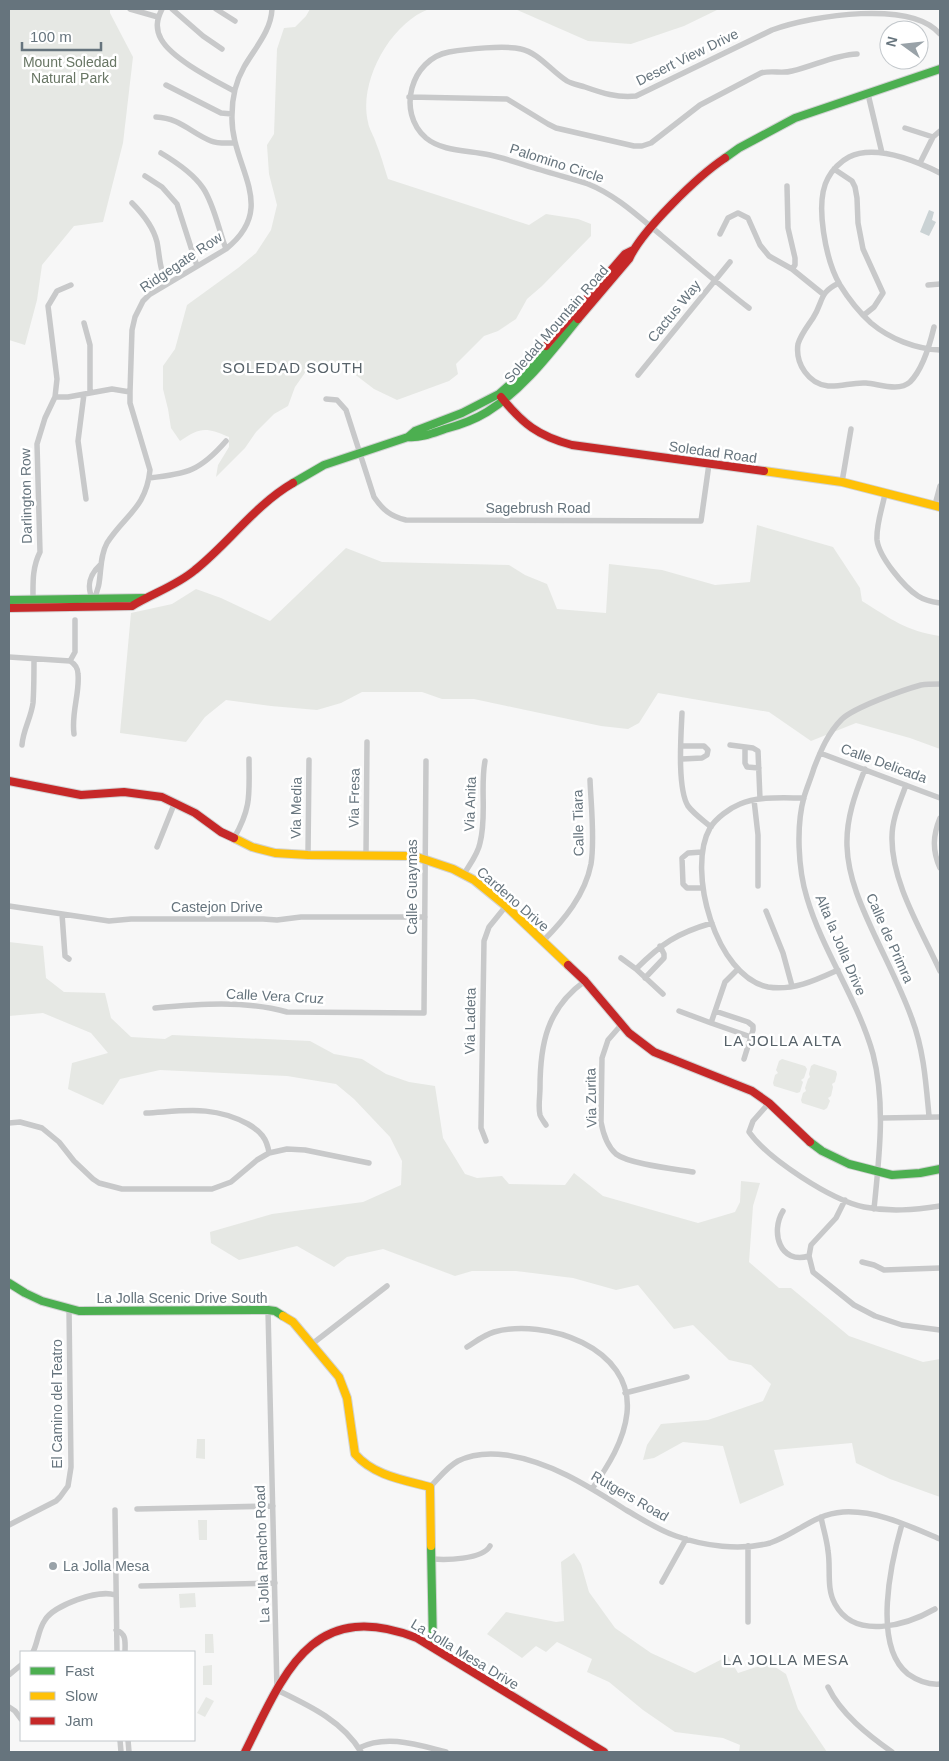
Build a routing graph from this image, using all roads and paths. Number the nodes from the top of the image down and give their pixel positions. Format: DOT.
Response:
graph roads {
  1 [pos="130,9"];
  2 [pos="162,9"];
  3 [pos="172,9"];
  4 [pos="216,9"];
  5 [pos="272,9"];
  6 [pos="158,17"];
  7 [pos="235,21"];
  8 [pos="940,34"];
  9 [pos="222,50"];
  10 [pos="856,54"];
  11 [pos="940,68"];
  12 [pos="166,85"];
  13 [pos="234,91"];
  14 [pos="868,94"];
  15 [pos="409,97"];
  16 [pos="232,114"];
  17 [pos="156,116"];
  18 [pos="905,128"];
  19 [pos="940,131"];
  20 [pos="933,137"];
  21 [pos="235,143"];
  22 [pos="161,154"];
  23 [pos="882,154"];
  24 [pos="920,163"];
  25 [pos="834,169"];
  26 [pos="940,173"];
  27 [pos="145,176"];
  28 [pos="787,186"];
  29 [pos="132,203"];
  30 [pos="652,228"];
  31 [pos="720,234"];
  32 [pos="226,249"];
  33 [pos="633,250"];
  34 [pos="730,262"];
  35 [pos="198,266"];
  36 [pos="792,269"];
  37 [pos="714,280"];
  38 [pos="168,283"];
  39 [pos="839,283"];
  40 [pos="940,284"];
  41 [pos="70,285"];
  42 [pos="928,285"];
  43 [pos="824,294"];
  44 [pos="749,308"];
  45 [pos="864,316"];
  46 [pos="84,323"];
  47 [pos="934,326"];
  48 [pos="928,350"];
  49 [pos="940,350"];
  50 [pos="638,375"];
  51 [pos="130,392"];
  52 [pos="87,393"];
  53 [pos="499,394"];
  54 [pos="55,397"];
  55 [pos="326,399"];
  56 [pos="504,400"];
  57 [pos="851,429"];
  58 [pos="408,436"];
  59 [pos="226,441"];
  60 [pos="360,452"];
  61 [pos="709,464"];
  62 [pos="149,478"];
  63 [pos="842,482"];
  64 [pos="940,486"];
  65 [pos="885,494"];
  66 [pos="86,499"];
  67 [pos="938,506"];
  68 [pos="100,564"];
  69 [pos="9,600"];
  70 [pos="33,600"];
  71 [pos="940,603"];
  72 [pos="94,604"];
  73 [pos="9,608"];
  74 [pos="75,620"];
  75 [pos="9,657"];
  76 [pos="34,659"];
  77 [pos="70,661"];
  78 [pos="940,684"];
  79 [pos="682,713"];
  80 [pos="74,734"];
  81 [pos="367,742"];
  82 [pos="22,745"];
  83 [pos="730,745"];
  84 [pos="681,746"];
  85 [pos="745,747"];
  86 [pos="820,753"];
  87 [pos="249,759"];
  88 [pos="682,759"];
  89 [pos="309,760"];
  90 [pos="486,761"];
  91 [pos="426,762"];
  92 [pos="759,768"];
  93 [pos="864,769"];
  94 [pos="590,780"];
  95 [pos="9,781"];
  96 [pos="906,785"];
  97 [pos="804,798"];
  98 [pos="940,798"];
  99 [pos="757,800"];
  100 [pos="175,802"];
  101 [pos="940,818"];
  102 [pos="711,827"];
  103 [pos="234,838"];
  104 [pos="157,847"];
  105 [pos="702,852"];
  106 [pos="308,855"];
  107 [pos="366,855"];
  108 [pos="424,858"];
  109 [pos="940,868"];
  110 [pos="464,874"];
  111 [pos="758,886"];
  112 [pos="703,888"];
  113 [pos="9,906"];
  114 [pos="506,906"];
  115 [pos="766,911"];
  116 [pos="62,914"];
  117 [pos="425,917"];
  118 [pos="712,923"];
  119 [pos="543,941"];
  120 [pos="660,946"];
  121 [pos="621,958"];
  122 [pos="69,959"];
  123 [pos="738,968"];
  124 [pos="636,969"];
  125 [pos="838,970"];
  126 [pos="940,971"];
  127 [pos="645,978"];
  128 [pos="584,980"];
  129 [pos="792,986"];
  130 [pos="662,994"];
  131 [pos="155,1008"];
  132 [pos="678,1011"];
  133 [pos="715,1012"];
  134 [pos="424,1013"];
  135 [pos="711,1023"];
  136 [pos="622,1024"];
  137 [pos="751,1036"];
  138 [pos="744,1059"];
  139 [pos="769,1102"];
  140 [pos="146,1113"];
  141 [pos="929,1116"];
  142 [pos="940,1116"];
  143 [pos="881,1118"];
  144 [pos="9,1123"];
  145 [pos="546,1125"];
  146 [pos="486,1141"];
  147 [pos="269,1153"];
  148 [pos="369,1163"];
  149 [pos="940,1169"];
  150 [pos="693,1172"];
  151 [pos="877,1172"];
  152 [pos="845,1200"];
  153 [pos="940,1206"];
  154 [pos="874,1209"];
  155 [pos="783,1211"];
  156 [pos="809,1256"];
  157 [pos="862,1262"];
  158 [pos="940,1268"];
  159 [pos="9,1283"];
  160 [pos="388,1286"];
  161 [pos="69,1309"];
  162 [pos="268,1310"];
  163 [pos="940,1330"];
  164 [pos="312,1344"];
  165 [pos="467,1347"];
  166 [pos="687,1377"];
  167 [pos="625,1393"];
  168 [pos="430,1487"];
  169 [pos="592,1489"];
  170 [pos="273,1506"];
  171 [pos="114,1510"];
  172 [pos="137,1510"];
  173 [pos="821,1517"];
  174 [pos="902,1524"];
  175 [pos="9,1525"];
  176 [pos="686,1539"];
  177 [pos="940,1539"];
  178 [pos="490,1546"];
  179 [pos="748,1546"];
  180 [pos="432,1559"];
  181 [pos="662,1582"];
  182 [pos="275,1583"];
  183 [pos="141,1586"];
  184 [pos="115,1595"];
  185 [pos="935,1609"];
  186 [pos="748,1622"];
  187 [pos="888,1625"];
  188 [pos="116,1630"];
  189 [pos="433,1647"];
  190 [pos="33,1651"];
  191 [pos="117,1651"];
  192 [pos="126,1651"];
  193 [pos="20,1666"];
  194 [pos="9,1674"];
  195 [pos="940,1684"];
  196 [pos="828,1686"];
  197 [pos="277,1690"];
  198 [pos="9,1707"];
  199 [pos="20,1718"];
  200 [pos="360,1750"];
  201 [pos="245,1752"];
  202 [pos="446,1752"];
  203 [pos="604,1752"];
  204 [pos="892,1752"];
  1 -- 6 [label="street"];
  2 -- 6 [label="street"];
  3 -- 9 [label="street"];
  4 -- 7 [label="street"];
  5 -- 13 [label="street, Ridgegate Row"];
  6 -- 13 [label="street"];
  8 -- 15 [label="street, Desert View Drive"];
  10 -- 15 [label="street"];
  11 -- 14 [label="street, Soledad Mountain Road"];
  12 -- 16 [label="street"];
  13 -- 16 [label="street, Ridgegate Row"];
  14 -- 23 [label="street"];
  14 -- 30 [label="street, Soledad Mountain Road"];
  15 -- 30 [label="street, Palomino Circle"];
  16 -- 21 [label="street, Ridgegate Row"];
  17 -- 21 [label="street"];
  18 -- 20 [label="street"];
  19 -- 20 [label="street"];
  20 -- 24 [label="street"];
  21 -- 32 [label="street, Ridgegate Row"];
  22 -- 32 [label="street"];
  23 -- 24 [label="street"];
  23 -- 25 [label="street"];
  24 -- 26 [label="street"];
  25 -- 39 [label="street"];
  25 -- 45 [label="street"];
  27 -- 35 [label="street"];
  28 -- 36 [label="street"];
  29 -- 38 [label="street"];
  30 -- 33 [label="street, Soledad Mountain Road"];
  30 -- 37 [label="street, Palomino Circle"];
  31 -- 36 [label="street"];
  32 -- 35 [label="street, Ridgegate Row"];
  33 -- 53 [label="street, Soledad Mountain Road"];
  33 -- 56 [label="street, Soledad Mountain Road"];
  34 -- 37 [label="street, Cactus Way"];
  35 -- 38 [label="street, Ridgegate Row"];
  36 -- 43 [label="street"];
  37 -- 44 [label="street, Palomino Circle"];
  37 -- 50 [label="street, Cactus Way"];
  38 -- 51 [label="street, Ridgegate Row"];
  39 -- 43 [label="street"];
  39 -- 45 [label="street"];
  40 -- 42 [label="street"];
  41 -- 54 [label="street, Darlington Row"];
  43 -- 48 [label="street"];
  45 -- 48 [label="street"];
  46 -- 52 [label="street"];
  47 -- 48 [label="street"];
  48 -- 49 [label="street"];
  51 -- 52 [label="street"];
  51 -- 62 [label="street, Ridgegate Row"];
  52 -- 54 [label="street"];
  52 -- 66 [label="street"];
  53 -- 56 [label="street, Soledad Road"];
  53 -- 58 [label="street, Soledad Mountain Road"];
  54 -- 70 [label="street, Darlington Row"];
  55 -- 60 [label="street"];
  56 -- 58 [label="street, Soledad Mountain Road"];
  56 -- 61 [label="street, Soledad Road"];
  57 -- 63 [label="street"];
  58 -- 60 [label="street, Soledad Mountain Road"];
  59 -- 62 [label="street"];
  60 -- 61 [label="street, Sagebrush Road"];
  60 -- 72 [label="street, Soledad Mountain Road"];
  61 -- 63 [label="street, Soledad Road"];
  62 -- 68 [label="street, Ridgegate Row"];
  63 -- 65 [label="street, Soledad Road"];
  64 -- 67 [label="street"];
  65 -- 67 [label="street, Soledad Road"];
  65 -- 71 [label="street"];
  68 -- 72 [label="street, Ridgegate Row"];
  68 -- 72 [label="street, Ridgegate Row"];
  69 -- 70 [label="street, Soledad Mountain Road"];
  70 -- 72 [label="street, Soledad Mountain Road"];
  72 -- 73 [label="street, Soledad Mountain Road"];
  74 -- 77 [label="street"];
  75 -- 76 [label="street"];
  76 -- 77 [label="street"];
  76 -- 82 [label="street"];
  77 -- 80 [label="street"];
  78 -- 86 [label="street, Alta la Jolla Drive"];
  79 -- 84 [label="street"];
  81 -- 107 [label="street, Via Fresa"];
  83 -- 85 [label="street"];
  84 -- 88 [label="street"];
  84 -- 88 [label="street"];
  85 -- 92 [label="street"];
  85 -- 92 [label="street"];
  86 -- 93 [label="street, Calle Delicada"];
  86 -- 97 [label="street, Alta la Jolla Drive"];
  87 -- 103 [label="street"];
  88 -- 102 [label="street"];
  89 -- 106 [label="street, Via Media"];
  90 -- 110 [label="street, Via Anita"];
  91 -- 108 [label="street, Calle Guaymas"];
  92 -- 99 [label="street"];
  93 -- 96 [label="street, Calle Delicada"];
  93 -- 141 [label="street, Calle de Primra"];
  94 -- 119 [label="street, Calle Tiara"];
  95 -- 100 [label="street, Cardeno Drive"];
  96 -- 98 [label="street, Calle Delicada"];
  96 -- 126 [label="street"];
  97 -- 99 [label="street"];
  97 -- 125 [label="street, Alta la Jolla Drive"];
  99 -- 102 [label="street"];
  99 -- 111 [label="street"];
  100 -- 103 [label="street, Cardeno Drive"];
  100 -- 104 [label="street"];
  101 -- 109 [label="street"];
  102 -- 105 [label="street"];
  103 -- 106 [label="street, Cardeno Drive"];
  105 -- 112 [label="street"];
  105 -- 112 [label="street"];
  106 -- 107 [label="street, Cardeno Drive"];
  107 -- 108 [label="street, Cardeno Drive"];
  108 -- 110 [label="street, Cardeno Drive"];
  108 -- 117 [label="street, Calle Guaymas"];
  110 -- 114 [label="street, Cardeno Drive"];
  112 -- 118 [label="street"];
  113 -- 116 [label="street, Castejon Drive"];
  114 -- 119 [label="street, Cardeno Drive"];
  114 -- 146 [label="street, Via Ladeta"];
  115 -- 129 [label="street"];
  116 -- 117 [label="street, Castejon Drive"];
  116 -- 122 [label="street"];
  117 -- 134 [label="street, Calle Guaymas"];
  118 -- 120 [label="street"];
  118 -- 123 [label="street"];
  119 -- 128 [label="street, Cardeno Drive"];
  120 -- 124 [label="street"];
  120 -- 127 [label="street"];
  121 -- 124 [label="street"];
  123 -- 129 [label="street"];
  123 -- 133 [label="street"];
  124 -- 127 [label="street"];
  125 -- 129 [label="street"];
  125 -- 143 [label="street, Alta la Jolla Drive"];
  127 -- 130 [label="street"];
  128 -- 136 [label="street, Cardeno Drive"];
  128 -- 145 [label="street"];
  131 -- 134 [label="street, Calle Vera Cruz"];
  132 -- 135 [label="street"];
  133 -- 135 [label="street"];
  133 -- 137 [label="street"];
  135 -- 137 [label="street"];
  136 -- 139 [label="street, Cardeno Drive"];
  136 -- 150 [label="street, Via Zurita"];
  137 -- 138 [label="street"];
  139 -- 151 [label="street, Cardeno Drive"];
  139 -- 152 [label="street"];
  140 -- 147 [label="street"];
  141 -- 142 [label="street"];
  141 -- 143 [label="street"];
  143 -- 151 [label="street, Alta la Jolla Drive"];
  144 -- 147 [label="street"];
  147 -- 148 [label="street"];
  149 -- 151 [label="street, Cardeno Drive"];
  151 -- 154 [label="street, Alta la Jolla Drive"];
  152 -- 154 [label="street"];
  152 -- 156 [label="street"];
  153 -- 154 [label="street"];
  155 -- 156 [label="street"];
  156 -- 163 [label="street"];
  157 -- 158 [label="street"];
  159 -- 161 [label="street, La Jolla Scenic Drive South"];
  160 -- 164 [label="street"];
  161 -- 162 [label="street, La Jolla Scenic Drive South"];
  161 -- 175 [label="street, El Camino del Teatro"];
  162 -- 164 [label="street, La Jolla Scenic Drive South"];
  162 -- 170 [label="street, La Jolla Rancho Road"];
  164 -- 168 [label="street, La Jolla Scenic Drive South"];
  165 -- 167 [label="street"];
  166 -- 167 [label="street"];
  167 -- 169 [label="street"];
  168 -- 169 [label="street, Rutgers Road"];
  168 -- 180 [label="street"];
  169 -- 176 [label="street, Rutgers Road"];
  170 -- 172 [label="street"];
  170 -- 182 [label="street, La Jolla Rancho Road"];
  171 -- 184 [label="street"];
  173 -- 174 [label="street, Rutgers Road"];
  173 -- 179 [label="street, Rutgers Road"];
  173 -- 187 [label="street"];
  174 -- 177 [label="street, Rutgers Road"];
  174 -- 187 [label="street"];
  176 -- 179 [label="street, Rutgers Road"];
  176 -- 181 [label="street"];
  178 -- 180 [label="street"];
  179 -- 186 [label="street"];
  180 -- 189 [label="street"];
  182 -- 183 [label="street"];
  182 -- 197 [label="street, La Jolla Rancho Road"];
  184 -- 188 [label="street"];
  184 -- 190 [label="street"];
  185 -- 187 [label="street"];
  187 -- 195 [label="street"];
  188 -- 191 [label="street"];
  188 -- 192 [label="street"];
  189 -- 197 [label="street, La Jolla Mesa Drive"];
  189 -- 203 [label="street, La Jolla Mesa Drive"];
  193 -- 194 [label="street"];
  196 -- 204 [label="street"];
  197 -- 200 [label="street"];
  197 -- 201 [label="street, La Jolla Mesa Drive"];
  198 -- 199 [label="street"];
  200 -- 202 [label="street"];
}
